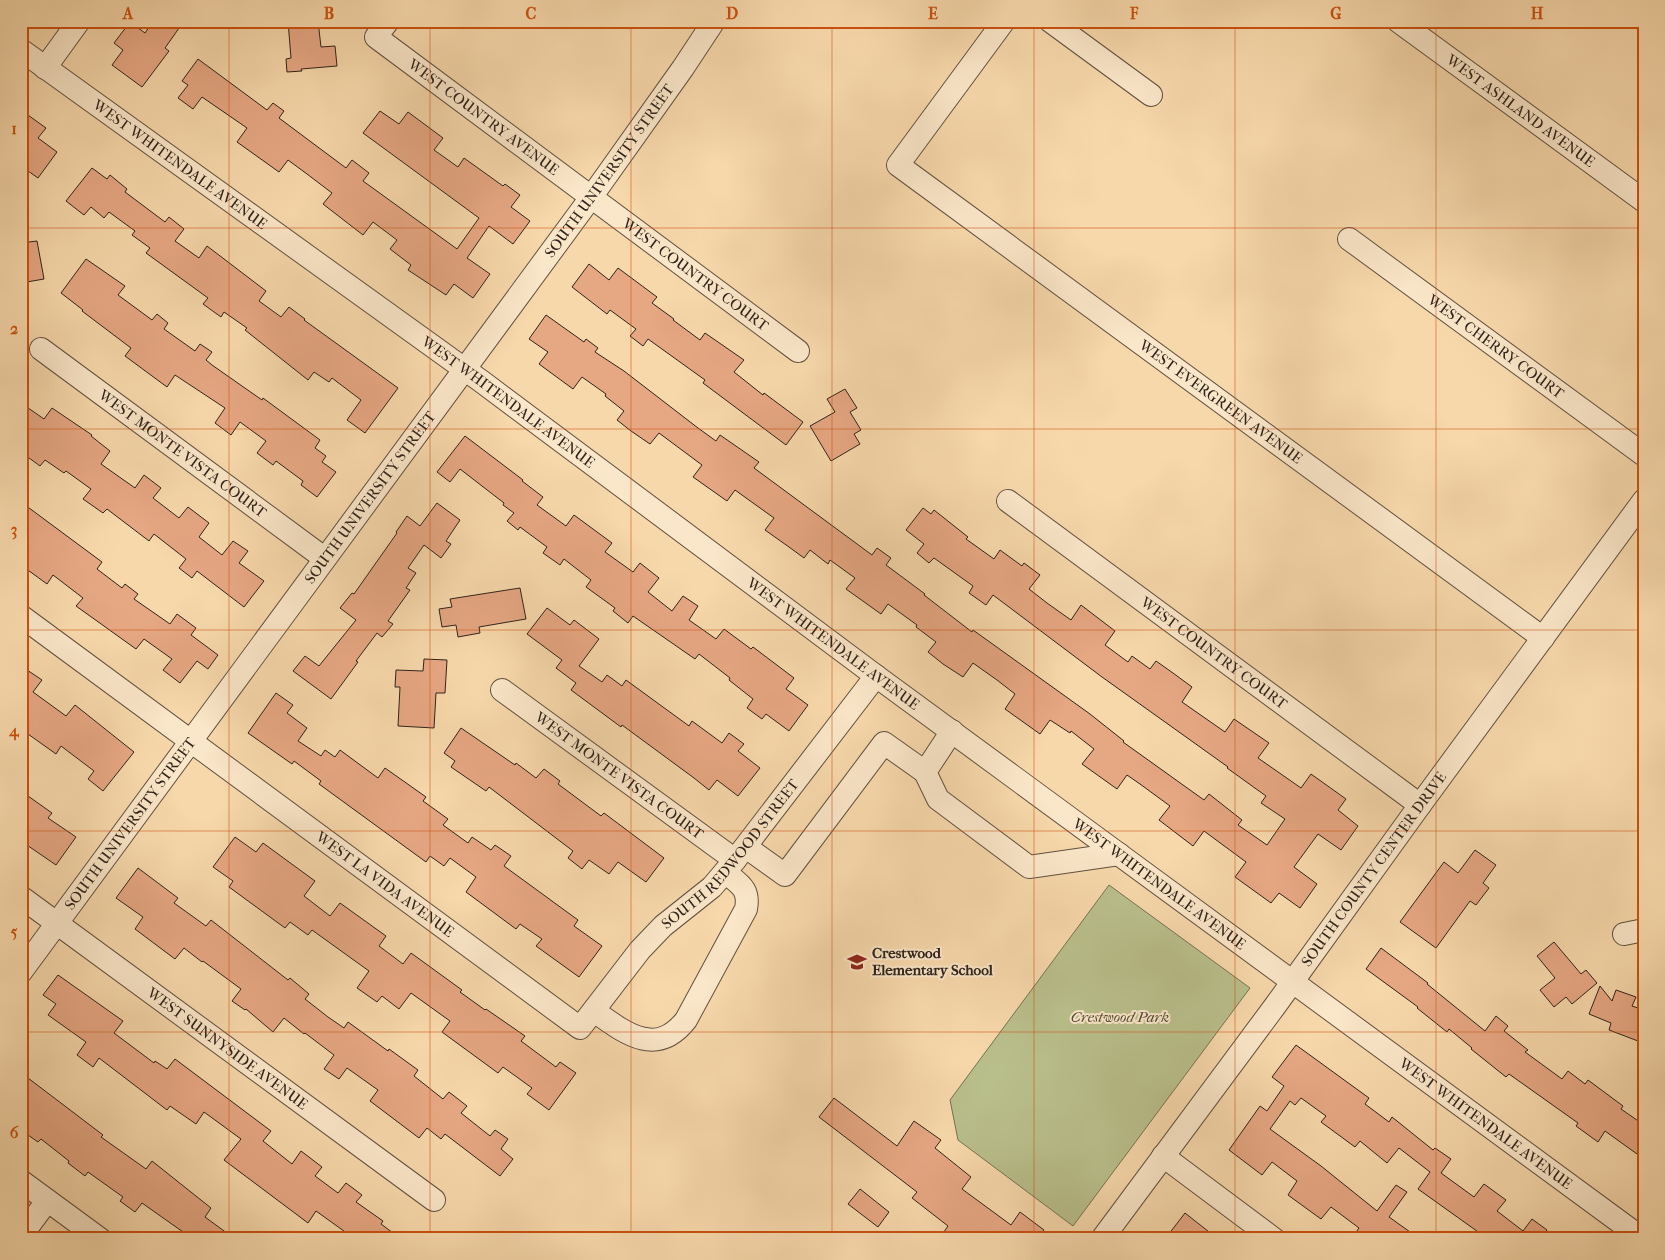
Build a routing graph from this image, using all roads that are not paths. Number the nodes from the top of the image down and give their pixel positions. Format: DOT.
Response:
graph roads {
  1 [pos="79,21"];
  2 [pos="714,21"];
  3 [pos="1004,21"];
  4 [pos="1050,21"];
  5 [pos="1398,21"];
  6 [pos="382,29"];
  7 [pos="21,50"];
  8 [pos="45,68"];
  9 [pos="1151,95"];
  10 [pos="592,196"];
  11 [pos="1644,201"];
  12 [pos="1349,238"];
  13 [pos="41,349"];
  14 [pos="798,350"];
  15 [pos="465,370"];
  16 [pos="1644,455"];
  17 [pos="1008,500"];
  18 [pos="1644,500"];
  19 [pos="324,558"];
  20 [pos="21,616"];
  21 [pos="1543,638"];
  22 [pos="876,676"];
  23 [pos="502,690"];
  24 [pos="952,731"];
  25 [pos="190,741"];
  26 [pos="924,772"];
  27 [pos="1420,805"];
  28 [pos="1119,854"];
  29 [pos="735,860"];
  30 [pos="21,897"];
  31 [pos="57,923"];
  32 [pos="21,972"];
  33 [pos="1293,982"];
  34 [pos="594,1011"];
  35 [pos="580,1028"];
  36 [pos="1163,1156"];
  37 [pos="21,1181"];
  38 [pos="48,1200"];
  39 [pos="434,1200"];
  40 [pos="21,1236"];
  41 [pos="100,1239"];
  42 [pos="1102,1239"];
  43 [pos="1274,1239"];
  44 [pos="1643,1239"];
  1 -- 8 [label="street"];
  2 -- 10 [label="street, SOUTH UNIVERSITY STREET"];
  3 -- 21 [label="street, WEST EVERGREEN AVENUE"];
  4 -- 9 [label="street"];
  5 -- 11 [label="street, WEST ASHLAND AVENUE"];
  6 -- 10 [label="street, WEST COUNTRY AVENUE"];
  7 -- 8 [label="street, WEST WHITENDALE AVENUE"];
  8 -- 15 [label="street, WEST WHITENDALE AVENUE"];
  10 -- 14 [label="street, WEST COUNTRY COURT"];
  10 -- 15 [label="street, SOUTH UNIVERSITY STREET"];
  12 -- 16 [label="street, WEST CHERRY COURT"];
  13 -- 19 [label="street, WEST MONTE VISTA COURT"];
  15 -- 19 [label="street, SOUTH UNIVERSITY STREET"];
  15 -- 22 [label="street, WEST WHITENDALE AVENUE"];
  17 -- 27 [label="street, WEST COUNTRY COURT"];
  18 -- 21 [label="street, SOUTH COUNTY CENTER DRIVE"];
  19 -- 25 [label="street, SOUTH UNIVERSITY STREET"];
  20 -- 25 [label="street, WEST LA VIDA AVENUE"];
  21 -- 27 [label="street, SOUTH COUNTY CENTER DRIVE"];
  22 -- 24 [label="street, WEST WHITENDALE AVENUE"];
  22 -- 29 [label="street, SOUTH REDWOOD STREET"];
  23 -- 29 [label="street, WEST MONTE VISTA COURT"];
  24 -- 26 [label="street"];
  24 -- 28 [label="street, WEST WHITENDALE AVENUE"];
  25 -- 31 [label="street, SOUTH UNIVERSITY STREET"];
  25 -- 35 [label="street, WEST LA VIDA AVENUE"];
  26 -- 28 [label="street"];
  26 -- 29 [label="street"];
  27 -- 33 [label="street, SOUTH COUNTY CENTER DRIVE"];
  28 -- 33 [label="street, WEST WHITENDALE AVENUE"];
  29 -- 34 [label="street, SOUTH REDWOOD STREET"];
  29 -- 34 [label="street"];
  30 -- 31 [label="street, WEST SUNNYSIDE AVENUE"];
  31 -- 32 [label="street, SOUTH UNIVERSITY STREET"];
  31 -- 39 [label="street, WEST SUNNYSIDE AVENUE"];
  33 -- 36 [label="street, SOUTH COUNTY CENTER DRIVE"];
  33 -- 44 [label="street, WEST WHITENDALE AVENUE"];
  34 -- 35 [label="street, SOUTH REDWOOD STREET"];
  36 -- 42 [label="street, SOUTH COUNTY CENTER DRIVE"];
  36 -- 43 [label="street"];
  37 -- 38 [label="street"];
  38 -- 40 [label="street"];
  38 -- 41 [label="street"];
}
